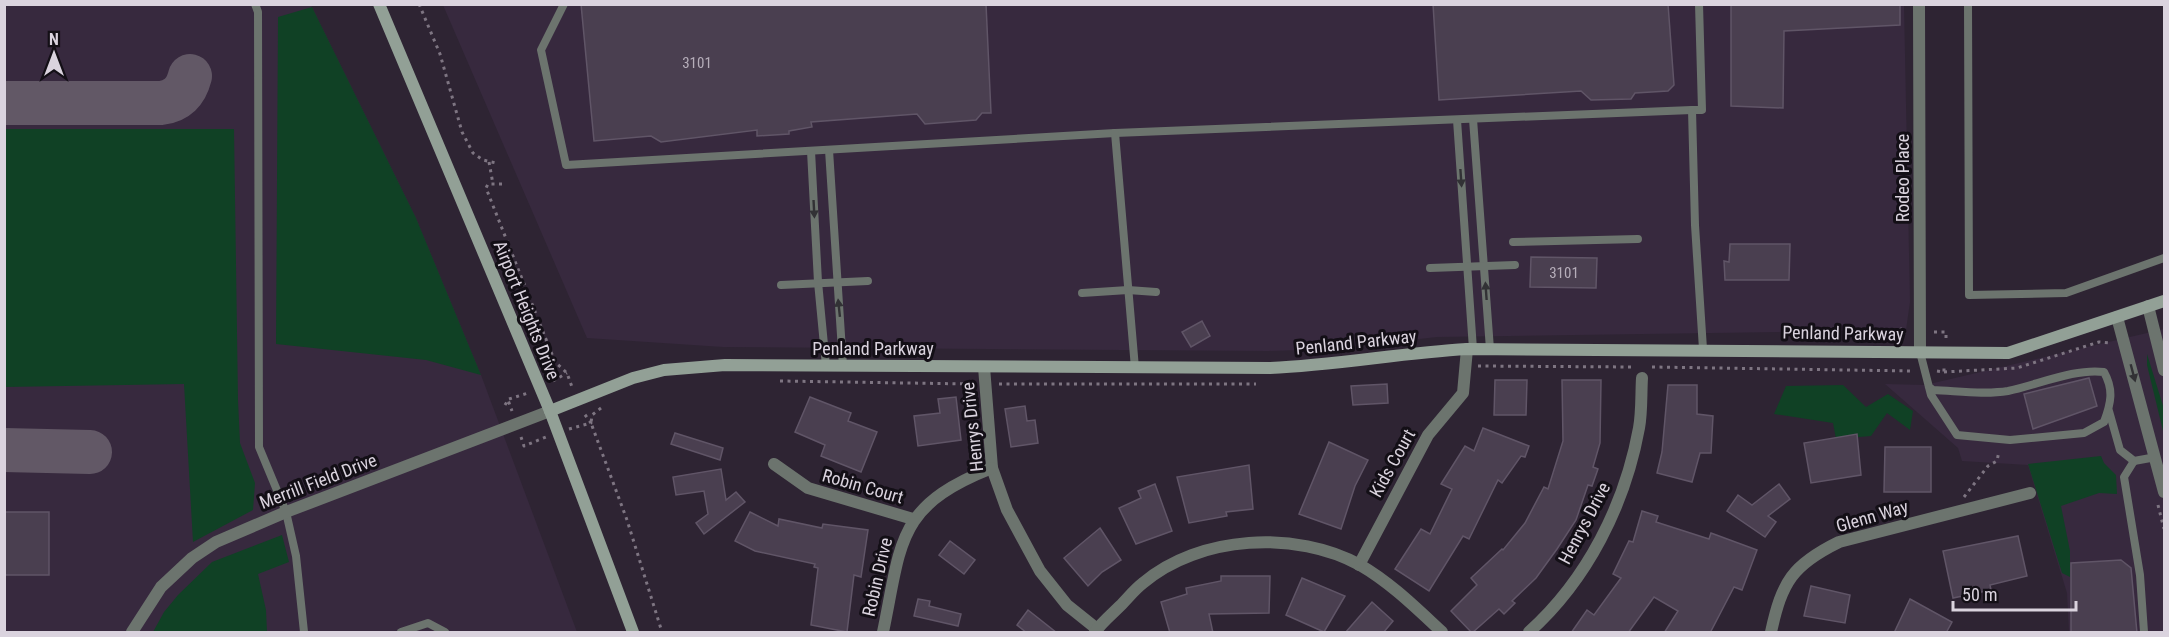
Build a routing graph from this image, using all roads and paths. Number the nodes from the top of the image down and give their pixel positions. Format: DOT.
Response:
graph roads {
  1 [pos="255,4"];
  2 [pos="379,4"];
  3 [pos="419,4"];
  4 [pos="564,4"];
  5 [pos="1699,4"];
  6 [pos="1919,4"];
  7 [pos="1968,4"];
  8 [pos="1692,110"];
  9 [pos="1473,119"];
  10 [pos="1456,120"];
  11 [pos="1115,133"];
  12 [pos="829,150"];
  13 [pos="811,151"];
  14 [pos="489,162"];
  15 [pos="496,163"];
  16 [pos="493,184"];
  17 [pos="502,184"];
  18 [pos="1638,239"];
  19 [pos="1513,242"];
  20 [pos="2164,258"];
  21 [pos="1515,265"];
  22 [pos="1484,266"];
  23 [pos="1467,267"];
  24 [pos="1430,268"];
  25 [pos="836,281"];
  26 [pos="868,281"];
  27 [pos="818,282"];
  28 [pos="781,285"];
  29 [pos="1128,290"];
  30 [pos="1156,292"];
  31 [pos="1082,293"];
  32 [pos="2164,301"];
  33 [pos="2148,306"];
  34 [pos="2117,317"];
  35 [pos="1703,349"];
  36 [pos="1470,350"];
  37 [pos="1491,350"];
  38 [pos="1920,352"];
  39 [pos="1489,365"];
  40 [pos="826,366"];
  41 [pos="843,366"];
  42 [pos="984,367"];
  43 [pos="1135,368"];
  44 [pos="1913,370"];
  45 [pos="2164,370"];
  46 [pos="567,373"];
  47 [pos="1642,378"];
  48 [pos="780,381"];
  49 [pos="967,384"];
  50 [pos="1929,387"];
  51 [pos="603,406"];
  52 [pos="2109,410"];
  53 [pos="550,411"];
  54 [pos="2002,439"];
  55 [pos="2156,457"];
  56 [pos="2134,461"];
  57 [pos="774,464"];
  58 [pos="992,468"];
  59 [pos="2164,492"];
  60 [pos="2030,493"];
  61 [pos="286,512"];
  62 [pos="1957,512"];
  63 [pos="913,519"];
  64 [pos="1359,565"];
  65 [pos="1096,631"];
  66 [pos="132,633"];
  67 [pos="304,633"];
  68 [pos="401,633"];
  69 [pos="445,633"];
  70 [pos="633,633"];
  71 [pos="662,633"];
  72 [pos="883,633"];
  73 [pos="1442,633"];
  74 [pos="1529,633"];
  75 [pos="1772,633"];
  76 [pos="2144,633"];
  1 -- 61 [label="lane"];
  2 -- 53 [label="street, Airport Heights Drive"];
  3 -- 14 [label="path"];
  4 -- 13 [label="lane"];
  5 -- 8 [label="lane"];
  6 -- 38 [label="street, Rodeo Place"];
  7 -- 20 [label="lane"];
  8 -- 9 [label="lane"];
  8 -- 35 [label="lane"];
  9 -- 10 [label="lane"];
  9 -- 22 [label="lane"];
  10 -- 11 [label="lane"];
  10 -- 23 [label="lane, one-way"];
  11 -- 12 [label="lane"];
  11 -- 29 [label="lane"];
  12 -- 13 [label="lane"];
  12 -- 25 [label="lane"];
  13 -- 27 [label="lane, one-way"];
  14 -- 15 [label="path"];
  14 -- 16 [label="path"];
  16 -- 17 [label="path"];
  16 -- 46 [label="path"];
  18 -- 19 [label="lane"];
  21 -- 22 [label="lane"];
  22 -- 23 [label="lane"];
  37 -- 22 [label="lane, one-way"];
  23 -- 24 [label="lane"];
  23 -- 36 [label="lane"];
  25 -- 26 [label="lane"];
  25 -- 27 [label="lane"];
  41 -- 25 [label="lane, one-way"];
  27 -- 28 [label="lane"];
  27 -- 40 [label="lane"];
  29 -- 30 [label="lane"];
  29 -- 31 [label="lane"];
  29 -- 43 [label="lane"];
  32 -- 33 [label="street, Penland Parkway"];
  33 -- 34 [label="street, Penland Parkway"];
  33 -- 45 [label="street"];
  34 -- 38 [label="street, Penland Parkway"];
  34 -- 55 [label="street, one-way"];
  35 -- 37 [label="street, Penland Parkway"];
  35 -- 38 [label="street, Penland Parkway"];
  36 -- 37 [label="street, Penland Parkway"];
  36 -- 43 [label="street, Penland Parkway"];
  36 -- 64 [label="street, Kids Court"];
  38 -- 50 [label="lane"];
  39 -- 44 [label="path"];
  40 -- 41 [label="street, Penland Parkway"];
  40 -- 53 [label="street, Penland Parkway"];
  41 -- 42 [label="street, Penland Parkway"];
  42 -- 43 [label="street, Penland Parkway"];
  42 -- 58 [label="street, Henrys Drive"];
  47 -- 74 [label="street, Henrys Drive"];
  48 -- 49 [label="path"];
  50 -- 52 [label="lane"];
  50 -- 54 [label="lane"];
  51 -- 71 [label="path"];
  52 -- 54 [label="lane"];
  52 -- 56 [label="lane"];
  53 -- 61 [label="street, Merrill Field Drive"];
  53 -- 70 [label="street, Airport Heights Drive"];
  54 -- 62 [label="path"];
  55 -- 56 [label="lane"];
  55 -- 59 [label="street"];
  56 -- 76 [label="lane"];
  57 -- 63 [label="street, Robin Court"];
  58 -- 63 [label="street, Robin Drive"];
  58 -- 65 [label="street, Henrys Drive"];
  60 -- 62 [label="street, Glenn Way"];
  61 -- 66 [label="street, Merrill Field Drive"];
  61 -- 67 [label="lane"];
  62 -- 75 [label="street, Glenn Way"];
  63 -- 72 [label="street, Robin Drive"];
  64 -- 65 [label="street"];
  64 -- 73 [label="street"];
  68 -- 69 [label="lane"];
}
